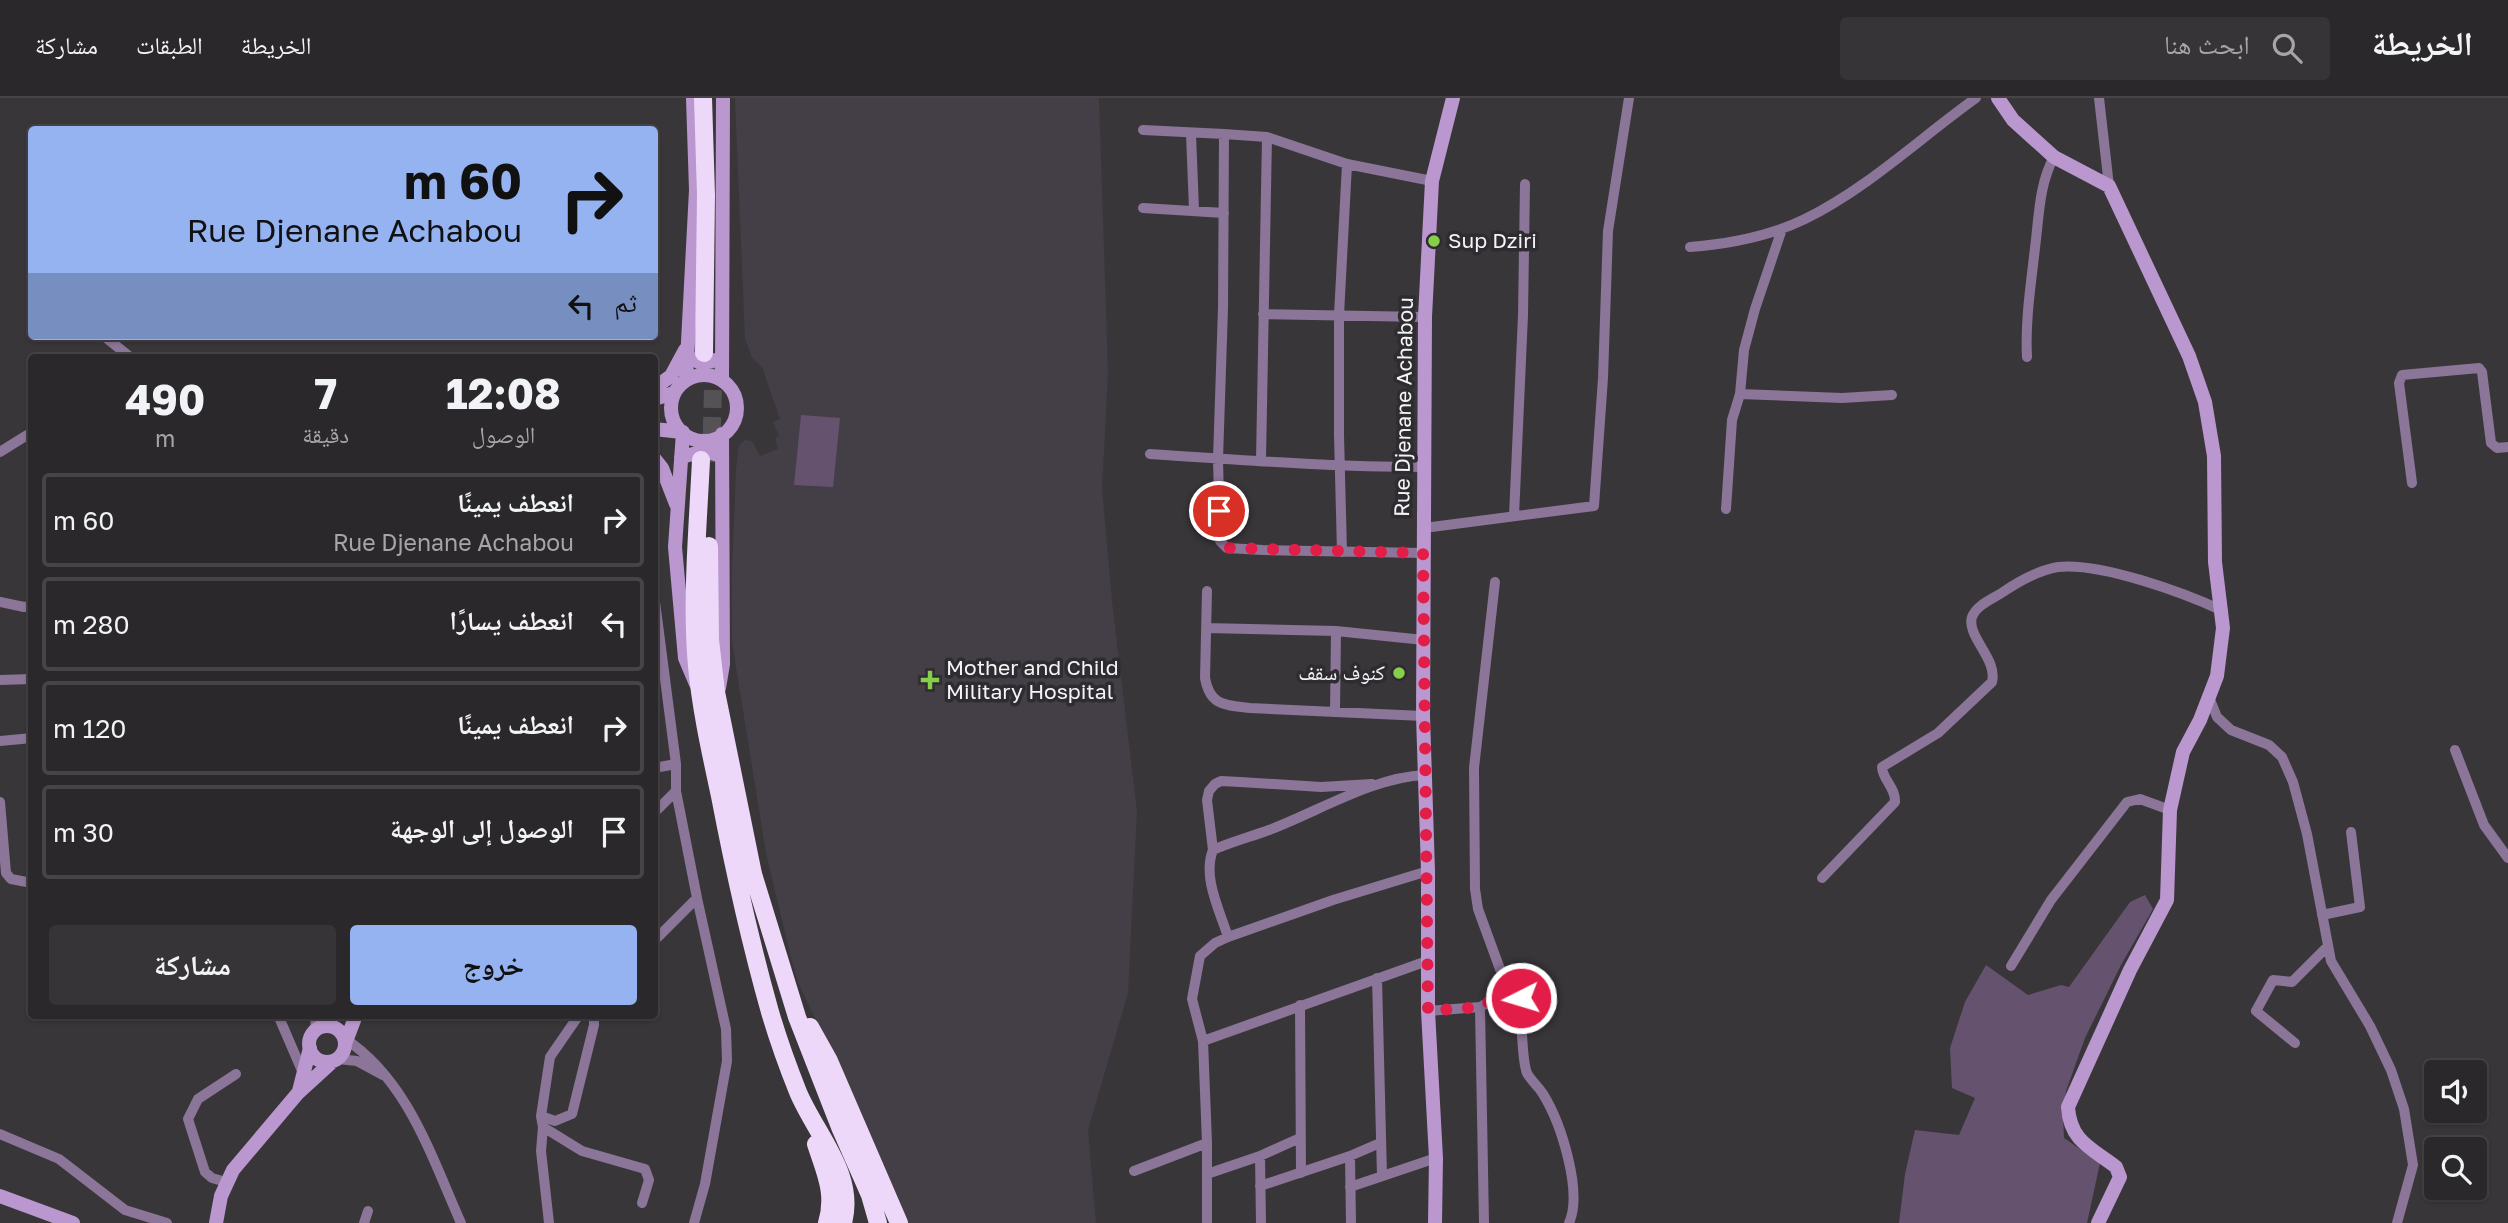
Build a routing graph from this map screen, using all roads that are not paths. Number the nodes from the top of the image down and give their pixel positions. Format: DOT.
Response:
graph roads {
  1 [pos="693,98"];
  2 [pos="703,98"];
  3 [pos="715,98"];
  4 [pos="723,98"];
  5 [pos="1453,98"];
  6 [pos="1629,98"];
  7 [pos="1976,98"];
  8 [pos="1998,98"];
  9 [pos="2099,98"];
  10 [pos="1143,130"];
  11 [pos="1191,134"];
  12 [pos="1224,134"];
  13 [pos="1267,137"];
  14 [pos="2054,157"];
  15 [pos="1347,164"];
  16 [pos="1432,181"];
  17 [pos="1525,184"];
  18 [pos="2109,186"];
  19 [pos="1143,208"];
  20 [pos="1194,210"];
  21 [pos="1224,213"];
  22 [pos="1782,229"];
  23 [pos="1690,247"];
  24 [pos="1263,314"];
  25 [pos="1339,315"];
  26 [pos="1425,317"];
  27 [pos="109,340"];
  28 [pos="126,354"];
  29 [pos="703,354"];
  30 [pos="2027,357"];
  31 [pos="686,380"];
  32 [pos="722,380"];
  33 [pos="658,385"];
  34 [pos="674,393"];
  35 [pos="1741,394"];
  36 [pos="1892,395"];
  37 [pos="658,398"];
  38 [pos="658,429"];
  39 [pos="682,432"];
  40 [pos="28,434"];
  41 [pos="722,435"];
  42 [pos="2508,447"];
  43 [pos="0,452"];
  44 [pos="1150,454"];
  45 [pos="681,457"];
  46 [pos="1217,459"];
  47 [pos="711,460"];
  48 [pos="1261,460"];
  49 [pos="658,463"];
  50 [pos="1340,467"];
  51 [pos="1424,467"];
  52 [pos="2412,483"];
  53 [pos="678,509"];
  54 [pos="1726,509"];
  55 [pos="1514,516"];
  56 [pos="1424,528"];
  57 [pos="1342,552"];
  58 [pos="1423,553"];
  59 [pos="1495,582"];
  60 [pos="1207,591"];
  61 [pos="0,601"];
  62 [pos="28,606"];
  63 [pos="2223,611"];
  64 [pos="658,625"];
  65 [pos="1206,628"];
  66 [pos="1336,631"];
  67 [pos="1424,640"];
  68 [pos="28,679"];
  69 [pos="0,680"];
  70 [pos="2209,697"];
  71 [pos="710,698"];
  72 [pos="1335,711"];
  73 [pos="1423,716"];
  74 [pos="28,738"];
  75 [pos="0,741"];
  76 [pos="2455,750"];
  77 [pos="676,764"];
  78 [pos="658,767"];
  79 [pos="1425,775"];
  80 [pos="1379,784"];
  81 [pos="676,791"];
  82 [pos="0,802"];
  83 [pos="658,809"];
  84 [pos="2170,810"];
  85 [pos="2351,832"];
  86 [pos="1213,850"];
  87 [pos="2508,858"];
  88 [pos="1428,871"];
  89 [pos="1822,878"];
  90 [pos="28,882"];
  91 [pos="697,898"];
  92 [pos="2322,915"];
  93 [pos="658,937"];
  94 [pos="1228,937"];
  95 [pos="2327,947"];
  96 [pos="1427,961"];
  97 [pos="2011,966"];
  98 [pos="786,976"];
  99 [pos="1377,978"];
  100 [pos="1508,991"];
  101 [pos="1300,1005"];
  102 [pos="1480,1007"];
  103 [pos="1428,1011"];
  104 [pos="280,1019"];
  105 [pos="316,1019"];
  106 [pos="348,1019"];
  107 [pos="354,1019"];
  108 [pos="576,1019"];
  109 [pos="594,1019"];
  110 [pos="315,1032"];
  111 [pos="343,1038"];
  112 [pos="1203,1041"];
  113 [pos="2295,1043"];
  114 [pos="310,1048"];
  115 [pos="335,1060"];
  116 [pos="303,1073"];
  117 [pos="236,1074"];
  118 [pos="394,1084"];
  119 [pos="298,1093"];
  120 [pos="799,1094"];
  121 [pos="542,1121"];
  122 [pos="0,1135"];
  123 [pos="1300,1138"];
  124 [pos="1208,1143"];
  125 [pos="1380,1143"];
  126 [pos="1260,1156"];
  127 [pos="1350,1156"];
  128 [pos="1436,1158"];
  129 [pos="1133,1171"];
  130 [pos="1301,1173"];
  131 [pos="1207,1174"];
  132 [pos="1382,1176"];
  133 [pos="226,1182"];
  134 [pos="1260,1186"];
  135 [pos="1350,1186"];
  136 [pos="0,1196"];
  137 [pos="642,1203"];
  138 [pos="368,1212"];
  139 [pos="73,1223"];
  140 [pos="167,1223"];
  141 [pos="216,1223"];
  142 [pos="364,1223"];
  143 [pos="461,1223"];
  144 [pos="549,1223"];
  145 [pos="694,1223"];
  146 [pos="827,1223"];
  147 [pos="843,1223"];
  148 [pos="877,1223"];
  149 [pos="899,1223"];
  150 [pos="1207,1223"];
  151 [pos="1261,1223"];
  152 [pos="1351,1223"];
  153 [pos="1435,1223"];
  154 [pos="1485,1223"];
  155 [pos="1569,1223"];
  156 [pos="2098,1223"];
  157 [pos="2397,1223"];
  1 -- 29 [label="street"];
  2 -- 29 [label="highway"];
  3 -- 29 [label="highway"];
  4 -- 29 [label="street"];
  5 -- 16 [label="street, Rue Djenane Achabou"];
  6 -- 55 [label="street"];
  7 -- 22 [label="street"];
  8 -- 14 [label="street"];
  9 -- 18 [label="street"];
  10 -- 11 [label="street"];
  11 -- 12 [label="street"];
  11 -- 20 [label="street"];
  12 -- 13 [label="street"];
  12 -- 21 [label="street"];
  13 -- 15 [label="street"];
  13 -- 24 [label="street"];
  14 -- 18 [label="street"];
  14 -- 30 [label="street"];
  15 -- 16 [label="street"];
  15 -- 25 [label="street"];
  16 -- 26 [label="street, Rue Djenane Achabou"];
  17 -- 55 [label="street"];
  18 -- 63 [label="street"];
  19 -- 20 [label="street"];
  20 -- 21 [label="street"];
  21 -- 46 [label="street"];
  22 -- 23 [label="street"];
  22 -- 35 [label="street"];
  24 -- 25 [label="street"];
  24 -- 48 [label="street"];
  25 -- 26 [label="street"];
  25 -- 50 [label="street"];
  26 -- 51 [label="street, Rue Djenane Achabou"];
  27 -- 28 [label="street"];
  29 -- 31 [label="street"];
  29 -- 32 [label="street"];
  29 -- 33 [label="street"];
  31 -- 32 [label="street"];
  31 -- 34 [label="street"];
  32 -- 41 [label="street"];
  34 -- 37 [label="street"];
  34 -- 39 [label="street"];
  35 -- 36 [label="street"];
  35 -- 54 [label="street"];
  38 -- 39 [label="street"];
  39 -- 41 [label="street"];
  39 -- 45 [label="street"];
  40 -- 43 [label="street"];
  41 -- 47 [label="street"];
  42 -- 52 [label="street"];
  44 -- 46 [label="street"];
  45 -- 47 [label="street"];
  45 -- 53 [label="street"];
  46 -- 48 [label="street"];
  46 -- 57 [label="street"];
  47 -- 71 [label="street"];
  47 -- 71 [label="highway"];
  48 -- 50 [label="street"];
  49 -- 53 [label="street"];
  50 -- 51 [label="street"];
  50 -- 57 [label="street"];
  51 -- 56 [label="street, Rue Djenane Achabou"];
  53 -- 71 [label="street"];
  55 -- 56 [label="street"];
  56 -- 58 [label="street, Rue Djenane Achabou"];
  57 -- 58 [label="street"];
  58 -- 67 [label="street, Rue Djenane Achabou"];
  59 -- 100 [label="street"];
  60 -- 65 [label="street"];
  61 -- 62 [label="street"];
  63 -- 70 [label="street"];
  63 -- 89 [label="street"];
  64 -- 77 [label="street"];
  65 -- 66 [label="street"];
  65 -- 72 [label="street"];
  66 -- 67 [label="street"];
  66 -- 72 [label="street"];
  67 -- 73 [label="street, Rue Djenane Achabou"];
  68 -- 69 [label="street"];
  70 -- 84 [label="street"];
  70 -- 92 [label="street"];
  71 -- 98 [label="highway"];
  71 -- 120 [label="highway"];
  72 -- 73 [label="street"];
  73 -- 79 [label="street, Rue Djenane Achabou"];
  74 -- 75 [label="street"];
  76 -- 87 [label="street"];
  77 -- 78 [label="street"];
  77 -- 81 [label="street"];
  79 -- 80 [label="street"];
  79 -- 88 [label="street, Rue Djenane Achabou"];
  80 -- 86 [label="street"];
  80 -- 86 [label="street"];
  81 -- 83 [label="street"];
  81 -- 91 [label="street"];
  82 -- 90 [label="street"];
  84 -- 97 [label="street"];
  84 -- 156 [label="street"];
  85 -- 92 [label="street"];
  86 -- 94 [label="street"];
  88 -- 94 [label="street"];
  88 -- 96 [label="street, Rue Djenane Achabou"];
  91 -- 93 [label="street"];
  91 -- 145 [label="street"];
  92 -- 95 [label="street"];
  94 -- 112 [label="street"];
  95 -- 113 [label="street"];
  95 -- 157 [label="street"];
  96 -- 99 [label="street"];
  96 -- 103 [label="street, Rue Djenane Achabou"];
  98 -- 148 [label="highway"];
  98 -- 149 [label="highway"];
  99 -- 101 [label="street"];
  99 -- 125 [label="street"];
  100 -- 102 [label="street"];
  100 -- 155 [label="street"];
  101 -- 112 [label="street"];
  101 -- 123 [label="street"];
  102 -- 103 [label="street"];
  102 -- 154 [label="street"];
  103 -- 128 [label="street, Rue Djenane Achabou"];
  104 -- 116 [label="street"];
  105 -- 110 [label="street"];
  106 -- 111 [label="street"];
  107 -- 111 [label="street"];
  108 -- 121 [label="street"];
  109 -- 121 [label="street"];
  110 -- 111 [label="street"];
  110 -- 114 [label="street"];
  111 -- 115 [label="street"];
  111 -- 118 [label="street"];
  112 -- 124 [label="street"];
  114 -- 115 [label="street"];
  114 -- 116 [label="street"];
  115 -- 118 [label="street"];
  115 -- 119 [label="street"];
  116 -- 119 [label="street"];
  117 -- 133 [label="street"];
  118 -- 143 [label="street"];
  119 -- 133 [label="street"];
  120 -- 146 [label="highway"];
  120 -- 147 [label="highway"];
  121 -- 137 [label="street"];
  121 -- 144 [label="street"];
  122 -- 140 [label="street"];
  123 -- 126 [label="street"];
  123 -- 130 [label="street"];
  124 -- 129 [label="street"];
  124 -- 131 [label="street"];
  125 -- 127 [label="street"];
  125 -- 132 [label="street"];
  126 -- 131 [label="street"];
  126 -- 134 [label="street"];
  127 -- 130 [label="street"];
  127 -- 135 [label="street"];
  128 -- 132 [label="street"];
  128 -- 153 [label="street, Rue Djenane Achabou"];
  130 -- 134 [label="street"];
  131 -- 150 [label="street"];
  132 -- 135 [label="street"];
  133 -- 141 [label="street"];
  134 -- 151 [label="street"];
  135 -- 152 [label="street"];
  136 -- 139 [label="street"];
  138 -- 142 [label="street"];
  147 -- 148 [label="highway"];
}
